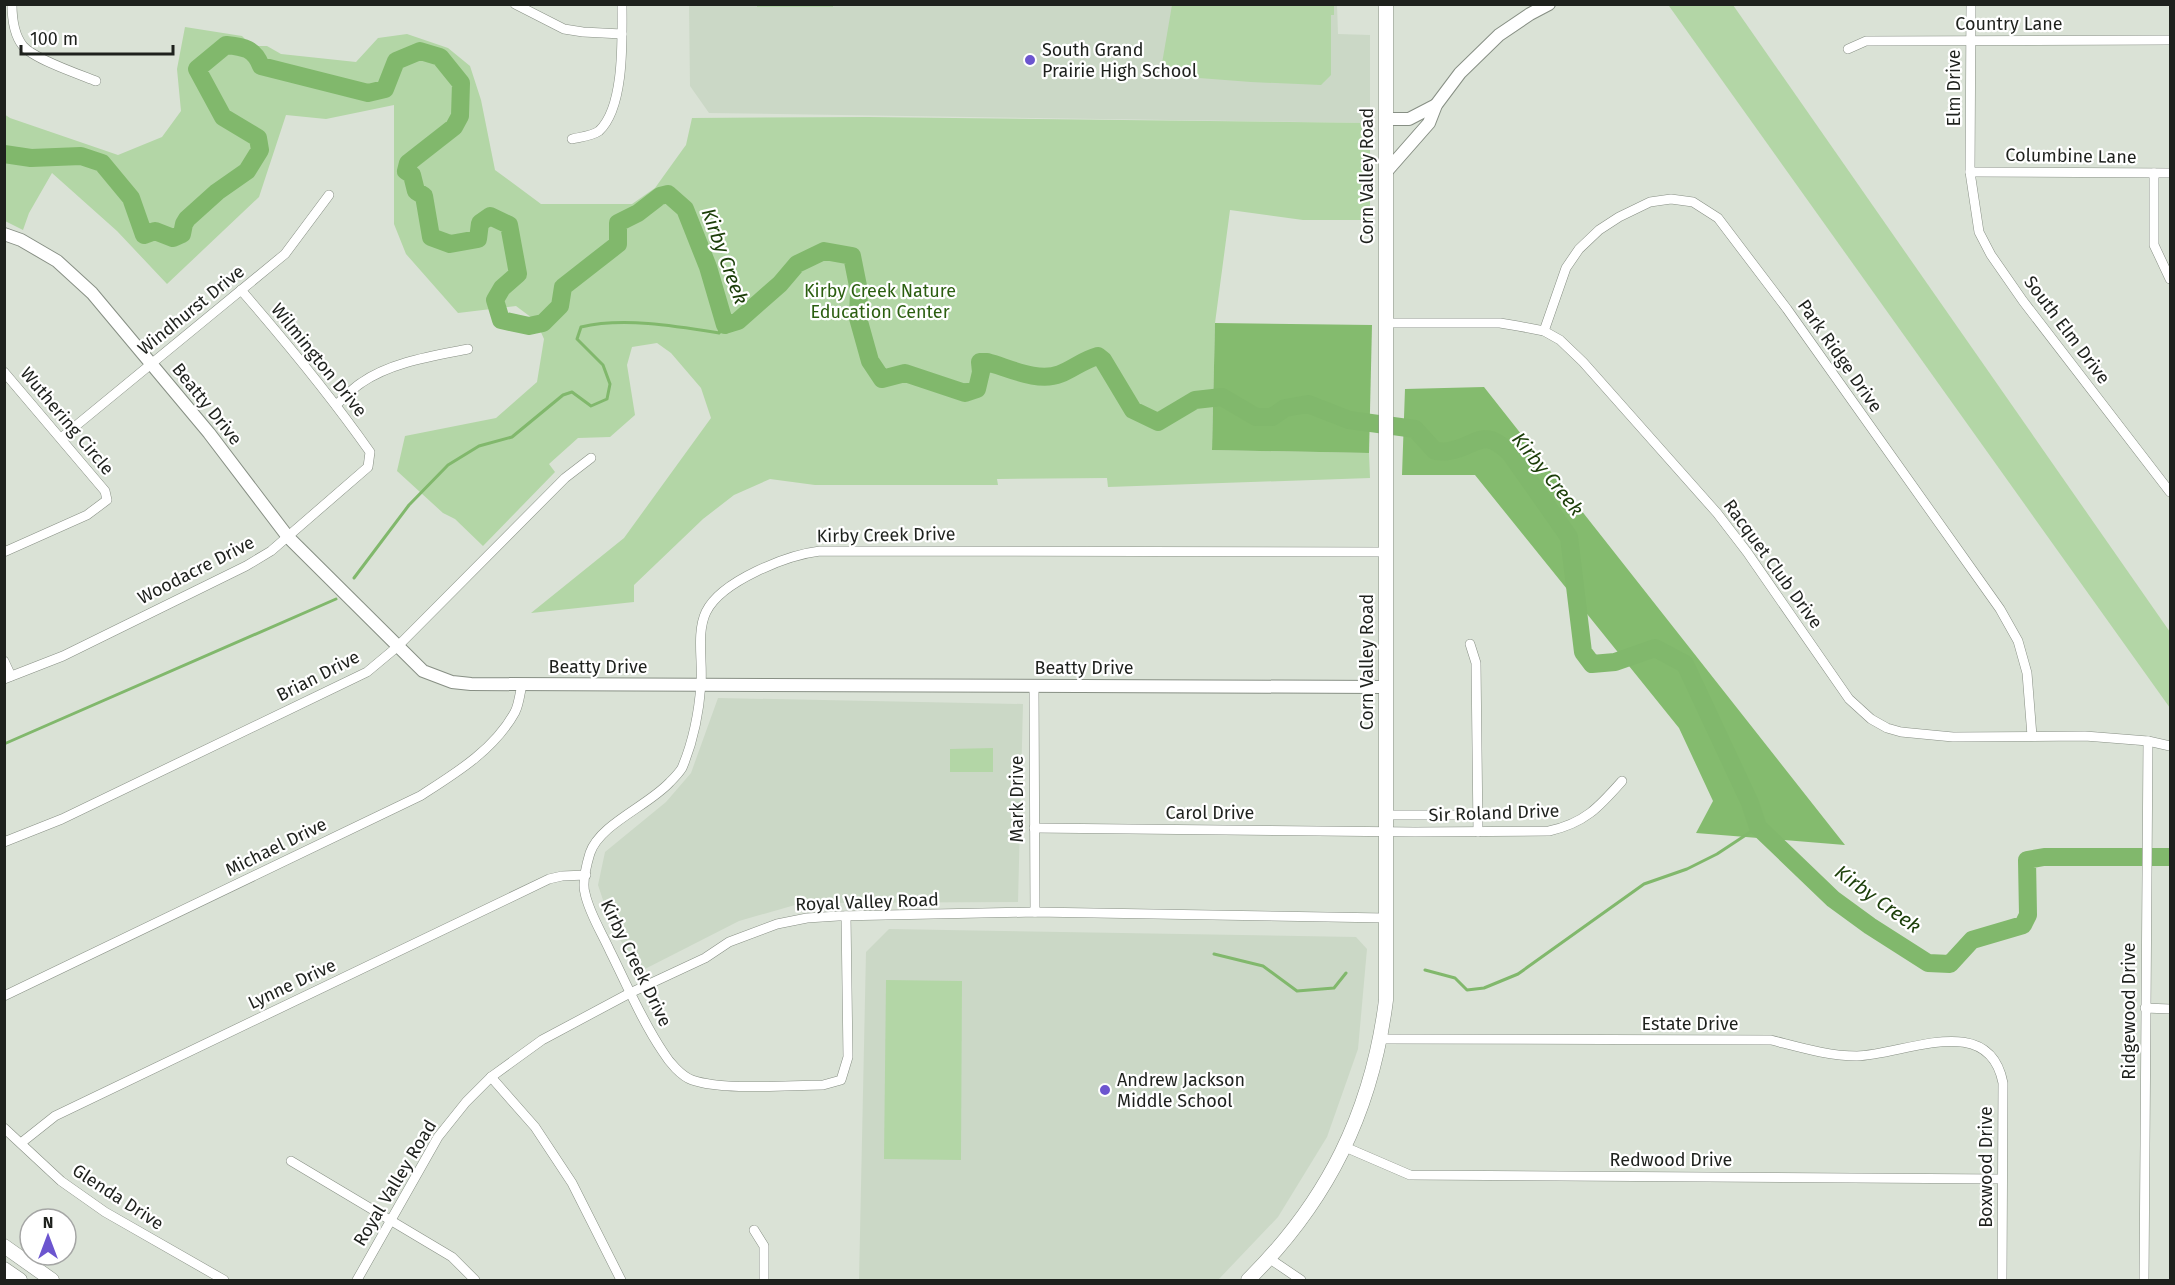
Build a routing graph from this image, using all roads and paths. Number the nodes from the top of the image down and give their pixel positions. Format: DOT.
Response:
graph roads {
  1 [pos="12,4"];
  2 [pos="515,4"];
  3 [pos="622,4"];
  4 [pos="1386,4"];
  5 [pos="1549,4"];
  6 [pos="1971,4"];
  7 [pos="622,34"];
  8 [pos="2170,40"];
  9 [pos="1971,41"];
  10 [pos="1848,49"];
  11 [pos="96,81"];
  12 [pos="1436,105"];
  13 [pos="1386,119"];
  14 [pos="572,139"];
  15 [pos="1386,172"];
  16 [pos="1970,172"];
  17 [pos="2154,173"];
  18 [pos="2170,173"];
  19 [pos="329,195"];
  20 [pos="4,234"];
  21 [pos="2170,279"];
  22 [pos="241,290"];
  23 [pos="1385,323"];
  24 [pos="1544,331"];
  25 [pos="468,349"];
  26 [pos="152,364"];
  27 [pos="4,372"];
  28 [pos="336,405"];
  29 [pos="61,438"];
  30 [pos="370,452"];
  31 [pos="591,458"];
  32 [pos="2170,492"];
  33 [pos="288,537"];
  34 [pos="4,552"];
  35 [pos="1385,552"];
  36 [pos="1470,644"];
  37 [pos="397,647"];
  38 [pos="4,661"];
  39 [pos="8,678"];
  40 [pos="522,684"];
  41 [pos="701,685"];
  42 [pos="1034,686"];
  43 [pos="1385,687"];
  44 [pos="2032,736"];
  45 [pos="2148,741"];
  46 [pos="2170,746"];
  47 [pos="1622,781"];
  48 [pos="1386,815"];
  49 [pos="1478,815"];
  50 [pos="1034,828"];
  51 [pos="1386,831"];
  52 [pos="1478,832"];
  53 [pos="4,842"];
  54 [pos="586,875"];
  55 [pos="1035,912"];
  56 [pos="846,916"];
  57 [pos="1385,918"];
  58 [pos="630,993"];
  59 [pos="4,996"];
  60 [pos="2145,1008"];
  61 [pos="2170,1009"];
  62 [pos="1381,1039"];
  63 [pos="1992,1057"];
  64 [pos="491,1077"];
  65 [pos="4,1128"];
  66 [pos="21,1143"];
  67 [pos="1345,1147"];
  68 [pos="291,1161"];
  69 [pos="2002,1179"];
  70 [pos="392,1219"];
  71 [pos="754,1230"];
  72 [pos="4,1246"];
  73 [pos="1270,1259"];
  74 [pos="4,1269"];
  75 [pos="20,1281"];
  76 [pos="52,1281"];
  77 [pos="224,1281"];
  78 [pos="357,1281"];
  79 [pos="474,1281"];
  80 [pos="621,1281"];
  81 [pos="764,1281"];
  82 [pos="1248,1281"];
  83 [pos="1301,1281"];
  84 [pos="2002,1281"];
  85 [pos="2144,1281"];
  1 -- 11 [label="street"];
  2 -- 7 [label="street"];
  3 -- 7 [label="street"];
  4 -- 13 [label="main road, Corn Valley Road"];
  5 -- 12 [label="street"];
  6 -- 9 [label="street, Elm Drive"];
  7 -- 14 [label="street"];
  8 -- 9 [label="street, Country Lane"];
  9 -- 10 [label="street, Country Lane"];
  9 -- 16 [label="street, Elm Drive"];
  12 -- 13 [label="street"];
  12 -- 15 [label="street"];
  13 -- 15 [label="main road, Corn Valley Road"];
  15 -- 23 [label="main road, Corn Valley Road"];
  16 -- 17 [label="street, Columbine Lane"];
  16 -- 32 [label="street, South Elm Drive"];
  17 -- 18 [label="street, Columbine Lane"];
  17 -- 21 [label="street"];
  19 -- 22 [label="street, Windhurst Drive"];
  20 -- 26 [label="street, Beatty Drive"];
  22 -- 26 [label="street, Windhurst Drive"];
  22 -- 28 [label="street, Wilmington Drive"];
  23 -- 24 [label="street, Racquet Club Drive"];
  23 -- 35 [label="main road, Corn Valley Road"];
  24 -- 44 [label="street, Racquet Club Drive"];
  24 -- 44 [label="street, Park Ridge Drive"];
  25 -- 28 [label="street"];
  26 -- 29 [label="street, Windhurst Drive"];
  26 -- 33 [label="street, Beatty Drive"];
  27 -- 29 [label="street, Wuthering Circle"];
  28 -- 30 [label="street, Wilmington Drive"];
  29 -- 34 [label="street, Wuthering Circle"];
  30 -- 33 [label="street, Woodacre Drive"];
  31 -- 37 [label="street, Brian Drive"];
  33 -- 37 [label="street, Beatty Drive"];
  33 -- 39 [label="street, Woodacre Drive"];
  35 -- 41 [label="street, Kirby Creek Drive"];
  35 -- 43 [label="main road, Corn Valley Road"];
  36 -- 49 [label="street"];
  37 -- 40 [label="street, Beatty Drive"];
  37 -- 53 [label="street, Brian Drive"];
  38 -- 39 [label="street"];
  40 -- 41 [label="street, Beatty Drive"];
  40 -- 59 [label="street, Michael Drive"];
  41 -- 42 [label="street, Beatty Drive"];
  41 -- 54 [label="street, Kirby Creek Drive"];
  42 -- 43 [label="street, Beatty Drive"];
  42 -- 50 [label="street, Mark Drive"];
  43 -- 48 [label="main road, Corn Valley Road"];
  44 -- 45 [label="street, Racquet Club Drive"];
  45 -- 46 [label="street, Racquet Club Drive"];
  45 -- 60 [label="street, Ridgewood Drive"];
  47 -- 52 [label="street, Sir Roland Drive"];
  48 -- 49 [label="street, Sir Roland Drive"];
  48 -- 51 [label="main road, Corn Valley Road"];
  49 -- 52 [label="street"];
  50 -- 51 [label="street, Carol Drive"];
  50 -- 55 [label="street, Mark Drive"];
  51 -- 52 [label="street, Sir Roland Drive"];
  51 -- 57 [label="main road, Corn Valley Road"];
  54 -- 58 [label="street, Kirby Creek Drive"];
  54 -- 66 [label="street, Lynne Drive"];
  55 -- 56 [label="street, Royal Valley Road"];
  55 -- 57 [label="street, Royal Valley Road"];
  56 -- 58 [label="street, Royal Valley Road"];
  56 -- 58 [label="street, Kirby Creek Drive"];
  57 -- 62 [label="main road, Corn Valley Road"];
  58 -- 64 [label="street, Royal Valley Road"];
  60 -- 61 [label="street"];
  60 -- 85 [label="street, Ridgewood Drive"];
  62 -- 63 [label="street, Estate Drive"];
  62 -- 67 [label="main road, Corn Valley Road"];
  63 -- 69 [label="street, Boxwood Drive"];
  64 -- 70 [label="street, Royal Valley Road"];
  64 -- 80 [label="street"];
  65 -- 66 [label="street, Glenda Drive"];
  66 -- 77 [label="street, Glenda Drive"];
  67 -- 69 [label="street, Redwood Drive"];
  67 -- 73 [label="main road, Corn Valley Road"];
  68 -- 70 [label="street"];
  69 -- 84 [label="street, Boxwood Drive"];
  70 -- 78 [label="street, Royal Valley Road"];
  70 -- 79 [label="street"];
  71 -- 81 [label="street"];
  72 -- 76 [label="main road"];
  73 -- 82 [label="main road, Corn Valley Road"];
  73 -- 83 [label="street"];
  74 -- 75 [label="main road"];
}
